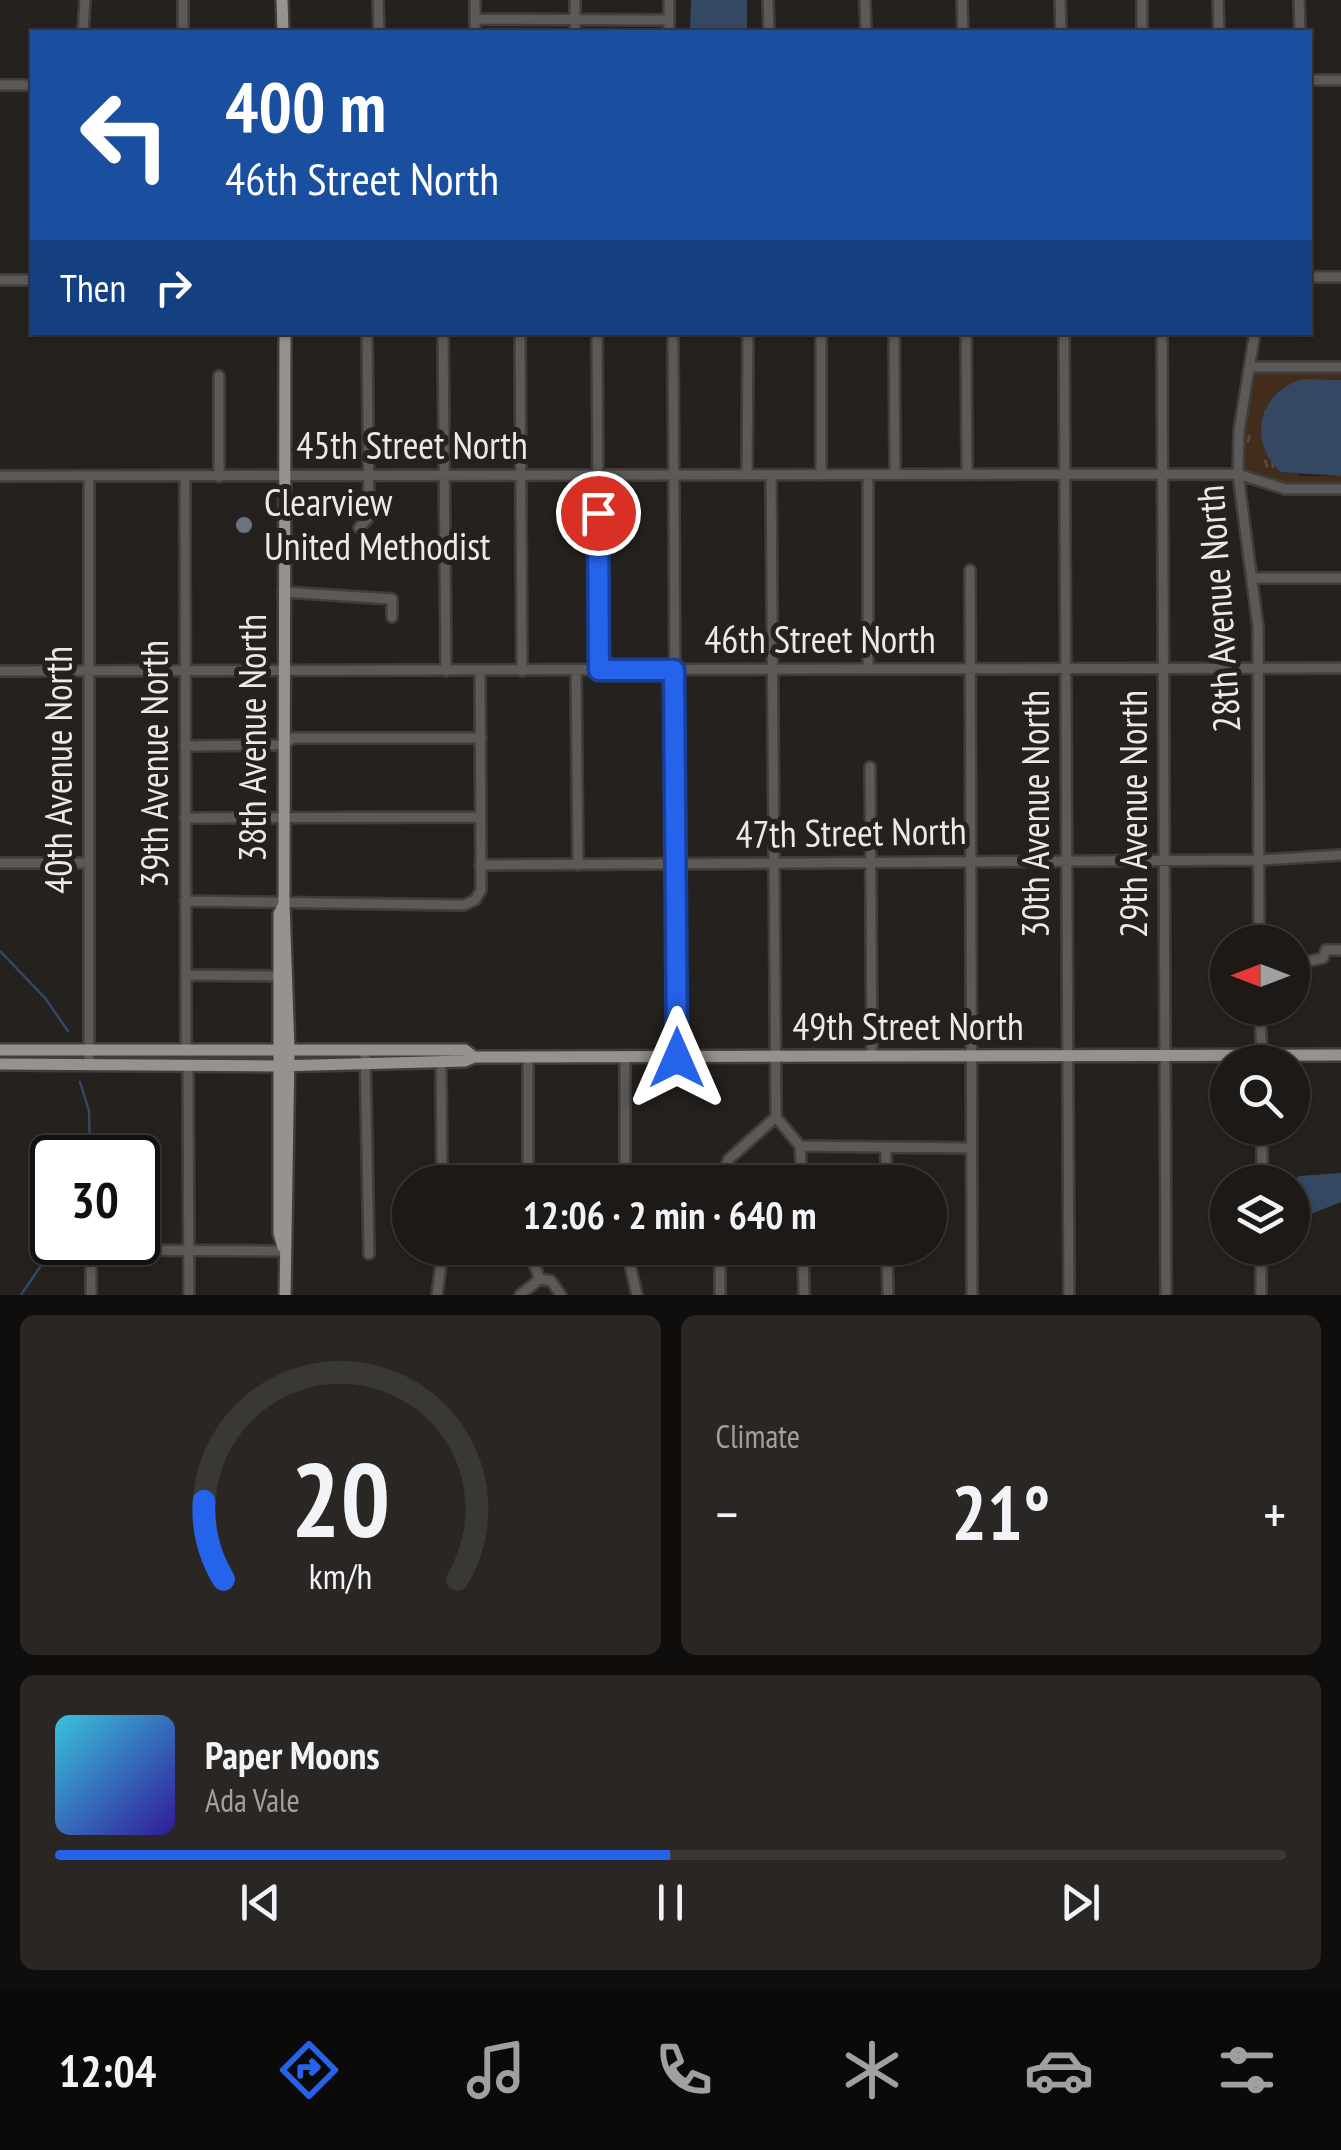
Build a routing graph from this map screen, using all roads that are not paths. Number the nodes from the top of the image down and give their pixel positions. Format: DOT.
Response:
graph roads {
  1 [pos="85,0"];
  2 [pos="183,0"];
  3 [pos="282,0"];
  4 [pos="378,0"];
  5 [pos="475,0"];
  6 [pos="575,0"];
  7 [pos="669,0"];
  8 [pos="768,0"];
  9 [pos="865,0"];
  10 [pos="962,0"];
  11 [pos="1060,0"];
  12 [pos="1142,0"];
  13 [pos="1218,0"];
  14 [pos="1300,0"];
  15 [pos="475,19"];
  16 [pos="575,20"];
  17 [pos="669,20"];
  18 [pos="83,30"];
  19 [pos="184,30"];
  20 [pos="282,30"];
  21 [pos="378,30"];
  22 [pos="475,30"];
  23 [pos="575,30"];
  24 [pos="669,30"];
  25 [pos="769,30"];
  26 [pos="866,30"];
  27 [pos="963,30"];
  28 [pos="1061,30"];
  29 [pos="1142,30"];
  30 [pos="1218,30"];
  31 [pos="1300,30"];
  32 [pos="1312,80"];
  33 [pos="1341,80"];
  34 [pos="0,85"];
  35 [pos="30,85"];
  36 [pos="1312,277"];
  37 [pos="1341,277"];
  38 [pos="0,280"];
  39 [pos="30,280"];
  40 [pos="285,335"];
  41 [pos="368,335"];
  42 [pos="443,335"];
  43 [pos="520,335"];
  44 [pos="596,335"];
  45 [pos="673,335"];
  46 [pos="748,335"];
  47 [pos="821,335"];
  48 [pos="894,335"];
  49 [pos="966,335"];
  50 [pos="1064,335"];
  51 [pos="1162,335"];
  52 [pos="1255,335"];
  53 [pos="1341,366"];
  54 [pos="1252,367"];
  55 [pos="218,376"];
  56 [pos="747,473"];
  57 [pos="598,474"];
  58 [pos="674,474"];
  59 [pos="895,474"];
  60 [pos="967,474"];
  61 [pos="1064,474"];
  62 [pos="1162,474"];
  63 [pos="1238,474"];
  64 [pos="521,475"];
  65 [pos="771,475"];
  66 [pos="821,475"];
  67 [pos="0,476"];
  68 [pos="89,476"];
  69 [pos="185,476"];
  70 [pos="286,476"];
  71 [pos="368,476"];
  72 [pos="444,476"];
  73 [pos="868,476"];
  74 [pos="219,477"];
  75 [pos="1341,489"];
  76 [pos="359,528"];
  77 [pos="970,570"];
  78 [pos="1252,578"];
  79 [pos="1341,578"];
  80 [pos="282,592"];
  81 [pos="392,617"];
  82 [pos="1260,668"];
  83 [pos="1341,668"];
  84 [pos="969,669"];
  85 [pos="1065,669"];
  86 [pos="1163,669"];
  87 [pos="576,670"];
  88 [pos="599,670"];
  89 [pos="674,670"];
  90 [pos="868,670"];
  91 [pos="0,671"];
  92 [pos="89,671"];
  93 [pos="186,671"];
  94 [pos="446,671"];
  95 [pos="480,671"];
  96 [pos="522,671"];
  97 [pos="772,671"];
  98 [pos="283,672"];
  99 [pos="480,738"];
  100 [pos="284,745"];
  101 [pos="185,746"];
  102 [pos="870,767"];
  103 [pos="480,817"];
  104 [pos="186,818"];
  105 [pos="284,818"];
  106 [pos="1341,855"];
  107 [pos="1164,860"];
  108 [pos="1261,860"];
  109 [pos="88,862"];
  110 [pos="969,862"];
  111 [pos="1066,862"];
  112 [pos="0,863"];
  113 [pos="578,864"];
  114 [pos="676,864"];
  115 [pos="773,864"];
  116 [pos="871,864"];
  117 [pos="480,865"];
  118 [pos="185,901"];
  119 [pos="284,904"];
  120 [pos="1259,925"];
  121 [pos="1341,950"];
  122 [pos="1310,961"];
  123 [pos="186,975"];
  124 [pos="277,976"];
  125 [pos="0,1050"];
  126 [pos="90,1050"];
  127 [pos="427,1050"];
  128 [pos="186,1051"];
  129 [pos="283,1052"];
  130 [pos="365,1052"];
  131 [pos="1341,1055"];
  132 [pos="872,1056"];
  133 [pos="1165,1056"];
  134 [pos="474,1057"];
  135 [pos="776,1057"];
  136 [pos="970,1057"];
  137 [pos="1067,1057"];
  138 [pos="1210,1057"];
  139 [pos="1310,1057"];
  140 [pos="528,1058"];
  141 [pos="625,1058"];
  142 [pos="677,1058"];
  143 [pos="441,1062"];
  144 [pos="0,1064"];
  145 [pos="90,1065"];
  146 [pos="188,1065"];
  147 [pos="282,1066"];
  148 [pos="366,1066"];
  149 [pos="776,1117"];
  150 [pos="800,1146"];
  151 [pos="886,1147"];
  152 [pos="970,1148"];
  153 [pos="442,1165"];
  154 [pos="528,1165"];
  155 [pos="625,1165"];
  156 [pos="727,1165"];
  157 [pos="801,1165"];
  158 [pos="886,1165"];
  159 [pos="160,1250"];
  160 [pos="189,1251"];
  161 [pos="284,1251"];
  162 [pos="369,1254"];
  163 [pos="91,1265"];
  164 [pos="441,1265"];
  165 [pos="535,1265"];
  166 [pos="630,1265"];
  167 [pos="720,1265"];
  168 [pos="803,1265"];
  169 [pos="887,1265"];
  170 [pos="1261,1265"];
  171 [pos="540,1279"];
  172 [pos="91,1295"];
  173 [pos="188,1295"];
  174 [pos="285,1295"];
  175 [pos="437,1295"];
  176 [pos="520,1295"];
  177 [pos="561,1295"];
  178 [pos="637,1295"];
  179 [pos="720,1295"];
  180 [pos="804,1295"];
  181 [pos="888,1295"];
  182 [pos="972,1295"];
  183 [pos="1069,1295"];
  184 [pos="1166,1295"];
  185 [pos="1261,1295"];
  1 -- 18 [label="street"];
  2 -- 19 [label="street"];
  3 -- 20 [label="main road"];
  4 -- 21 [label="street"];
  5 -- 15 [label="street"];
  6 -- 16 [label="street"];
  7 -- 17 [label="street"];
  8 -- 25 [label="street"];
  9 -- 26 [label="street"];
  10 -- 27 [label="street"];
  11 -- 28 [label="street"];
  12 -- 29 [label="street"];
  13 -- 30 [label="street"];
  14 -- 31 [label="street"];
  15 -- 16 [label="street"];
  15 -- 22 [label="street"];
  16 -- 17 [label="street"];
  16 -- 23 [label="street"];
  17 -- 24 [label="street"];
  32 -- 33 [label="street"];
  34 -- 35 [label="street"];
  36 -- 37 [label="street"];
  38 -- 39 [label="street"];
  40 -- 70 [label="main road, 38th Avenue North"];
  41 -- 71 [label="street"];
  42 -- 72 [label="street"];
  43 -- 64 [label="street"];
  44 -- 57 [label="street"];
  45 -- 58 [label="street"];
  46 -- 56 [label="street"];
  47 -- 66 [label="street"];
  48 -- 59 [label="street"];
  49 -- 60 [label="street"];
  50 -- 61 [label="street, 30th Avenue North"];
  51 -- 62 [label="street, 29th Avenue North"];
  52 -- 54 [label="street, 28th Avenue North"];
  53 -- 54 [label="street"];
  54 -- 63 [label="street, 28th Avenue North"];
  55 -- 74 [label="street"];
  56 -- 58 [label="street, 45th Street North"];
  56 -- 65 [label="street, 45th Street North"];
  57 -- 58 [label="street, 45th Street North"];
  57 -- 64 [label="street, 45th Street North"];
  57 -- 88 [label="street"];
  58 -- 89 [label="street"];
  59 -- 60 [label="street, 45th Street North"];
  59 -- 73 [label="street, 45th Street North"];
  60 -- 61 [label="street, 45th Street North"];
  61 -- 62 [label="street, 45th Street North"];
  61 -- 85 [label="street, 30th Avenue North"];
  62 -- 63 [label="street, 45th Street North"];
  62 -- 86 [label="street, 29th Avenue North"];
  63 -- 75 [label="street, 45th Street North"];
  63 -- 78 [label="street, 28th Avenue North"];
  64 -- 72 [label="street, 45th Street North"];
  64 -- 96 [label="street"];
  65 -- 66 [label="street, 45th Street North"];
  65 -- 97 [label="street"];
  66 -- 73 [label="street, 45th Street North"];
  67 -- 68 [label="street, 45th Street North"];
  68 -- 69 [label="street, 45th Street North"];
  68 -- 92 [label="street, 40th Avenue North"];
  69 -- 74 [label="street, 45th Street North"];
  69 -- 93 [label="street, 39th Avenue North"];
  70 -- 71 [label="street, 45th Street North"];
  70 -- 74 [label="street, 45th Street North"];
  70 -- 80 [label="main road, 38th Avenue North"];
  71 -- 72 [label="street, 45th Street North"];
  71 -- 76 [label="street"];
  72 -- 94 [label="street"];
  73 -- 90 [label="street"];
  77 -- 84 [label="street"];
  78 -- 79 [label="street"];
  78 -- 82 [label="street, 28th Avenue North"];
  80 -- 81 [label="street"];
  80 -- 98 [label="main road, 38th Avenue North"];
  82 -- 83 [label="street, 46th Street North"];
  82 -- 86 [label="street, 46th Street North"];
  82 -- 108 [label="street, 28th Avenue North"];
  84 -- 85 [label="street, 46th Street North"];
  84 -- 90 [label="street, 46th Street North"];
  84 -- 110 [label="street"];
  85 -- 86 [label="street, 46th Street North"];
  85 -- 111 [label="street, 30th Avenue North"];
  86 -- 107 [label="street, 29th Avenue North"];
  87 -- 88 [label="street, 46th Street North"];
  87 -- 96 [label="street, 46th Street North"];
  87 -- 113 [label="street"];
  88 -- 89 [label="street, 46th Street North"];
  89 -- 97 [label="street, 46th Street North"];
  89 -- 114 [label="street"];
  90 -- 97 [label="street, 46th Street North"];
  91 -- 92 [label="street, 46th Street North"];
  92 -- 93 [label="street, 46th Street North"];
  92 -- 109 [label="street, 40th Avenue North"];
  93 -- 98 [label="street, 46th Street North"];
  93 -- 101 [label="street, 39th Avenue North"];
  94 -- 95 [label="street, 46th Street North"];
  94 -- 98 [label="street, 46th Street North"];
  95 -- 96 [label="street, 46th Street North"];
  95 -- 99 [label="street"];
  97 -- 115 [label="street"];
  98 -- 100 [label="main road, 38th Avenue North"];
  99 -- 100 [label="street"];
  99 -- 103 [label="street"];
  100 -- 101 [label="street"];
  100 -- 105 [label="main road, 38th Avenue North"];
  101 -- 104 [label="street, 39th Avenue North"];
  102 -- 116 [label="street"];
  103 -- 105 [label="street"];
  103 -- 117 [label="street"];
  104 -- 105 [label="street"];
  104 -- 118 [label="street, 39th Avenue North"];
  105 -- 119 [label="main road, 38th Avenue North"];
  106 -- 108 [label="street, 47th Street North"];
  107 -- 108 [label="street, 47th Street North"];
  107 -- 111 [label="street, 47th Street North"];
  107 -- 133 [label="street, 29th Avenue North"];
  108 -- 120 [label="street, 28th Avenue North"];
  109 -- 112 [label="street"];
  109 -- 126 [label="street, 40th Avenue North"];
  110 -- 111 [label="street, 47th Street North"];
  110 -- 116 [label="street, 47th Street North"];
  110 -- 136 [label="street"];
  111 -- 137 [label="street, 30th Avenue North"];
  113 -- 114 [label="street, 47th Street North"];
  113 -- 117 [label="street, 47th Street North"];
  114 -- 115 [label="street, 47th Street North"];
  114 -- 142 [label="street"];
  115 -- 116 [label="street, 47th Street North"];
  115 -- 135 [label="street"];
  116 -- 132 [label="street"];
  117 -- 119 [label="street"];
  118 -- 119 [label="street"];
  118 -- 123 [label="street, 39th Avenue North"];
  119 -- 124 [label="main road, 38th Avenue North"];
  119 -- 129 [label="main road, 38th Avenue North"];
  121 -- 122 [label="street"];
  123 -- 124 [label="street"];
  123 -- 128 [label="street, 39th Avenue North"];
  124 -- 129 [label="main road, 38th Avenue North"];
  125 -- 126 [label="main road, 49th Street North"];
  126 -- 128 [label="main road, 49th Street North"];
  126 -- 145 [label="street, 40th Avenue North"];
  127 -- 130 [label="main road, 49th Street North"];
  127 -- 134 [label="main road, 49th Street North"];
  127 -- 143 [label="main road"];
  128 -- 129 [label="main road, 49th Street North"];
  129 -- 130 [label="main road, 49th Street North"];
  129 -- 147 [label="main road, 38th Avenue North"];
  130 -- 148 [label="street"];
  131 -- 139 [label="main road, 49th Street North"];
  132 -- 135 [label="main road, 49th Street North"];
  132 -- 136 [label="main road, 49th Street North"];
  133 -- 137 [label="main road, 49th Street North"];
  133 -- 138 [label="main road, 49th Street North"];
  133 -- 184 [label="street, 29th Avenue North"];
  134 -- 140 [label="main road, 49th Street North"];
  134 -- 143 [label="main road, 49th Street North"];
  135 -- 142 [label="main road, 49th Street North"];
  135 -- 149 [label="street"];
  136 -- 137 [label="main road, 49th Street North"];
  136 -- 152 [label="street"];
  137 -- 183 [label="street, 30th Avenue North"];
  140 -- 141 [label="main road, 49th Street North"];
  140 -- 154 [label="street"];
  141 -- 142 [label="main road, 49th Street North"];
  141 -- 155 [label="street"];
  143 -- 148 [label="main road, 49th Street North"];
  143 -- 153 [label="street"];
  144 -- 145 [label="main road, 49th Street North"];
  145 -- 146 [label="main road, 49th Street North"];
  146 -- 147 [label="main road, 49th Street North"];
  146 -- 160 [label="street"];
  147 -- 148 [label="main road, 49th Street North"];
  147 -- 161 [label="main road, 38th Avenue North"];
  148 -- 162 [label="street"];
  149 -- 150 [label="street"];
  149 -- 156 [label="street"];
  150 -- 151 [label="street"];
  150 -- 157 [label="street"];
  151 -- 152 [label="street"];
  151 -- 158 [label="street"];
  152 -- 182 [label="street"];
  159 -- 160 [label="street"];
  160 -- 161 [label="street"];
  160 -- 173 [label="street"];
  161 -- 174 [label="main road, 38th Avenue North"];
  163 -- 172 [label="street"];
  164 -- 175 [label="street"];
  165 -- 171 [label="street"];
  166 -- 178 [label="street"];
  167 -- 179 [label="street"];
  168 -- 180 [label="street"];
  169 -- 181 [label="street"];
  170 -- 185 [label="street"];
  171 -- 176 [label="street"];
  171 -- 177 [label="street"];
}
